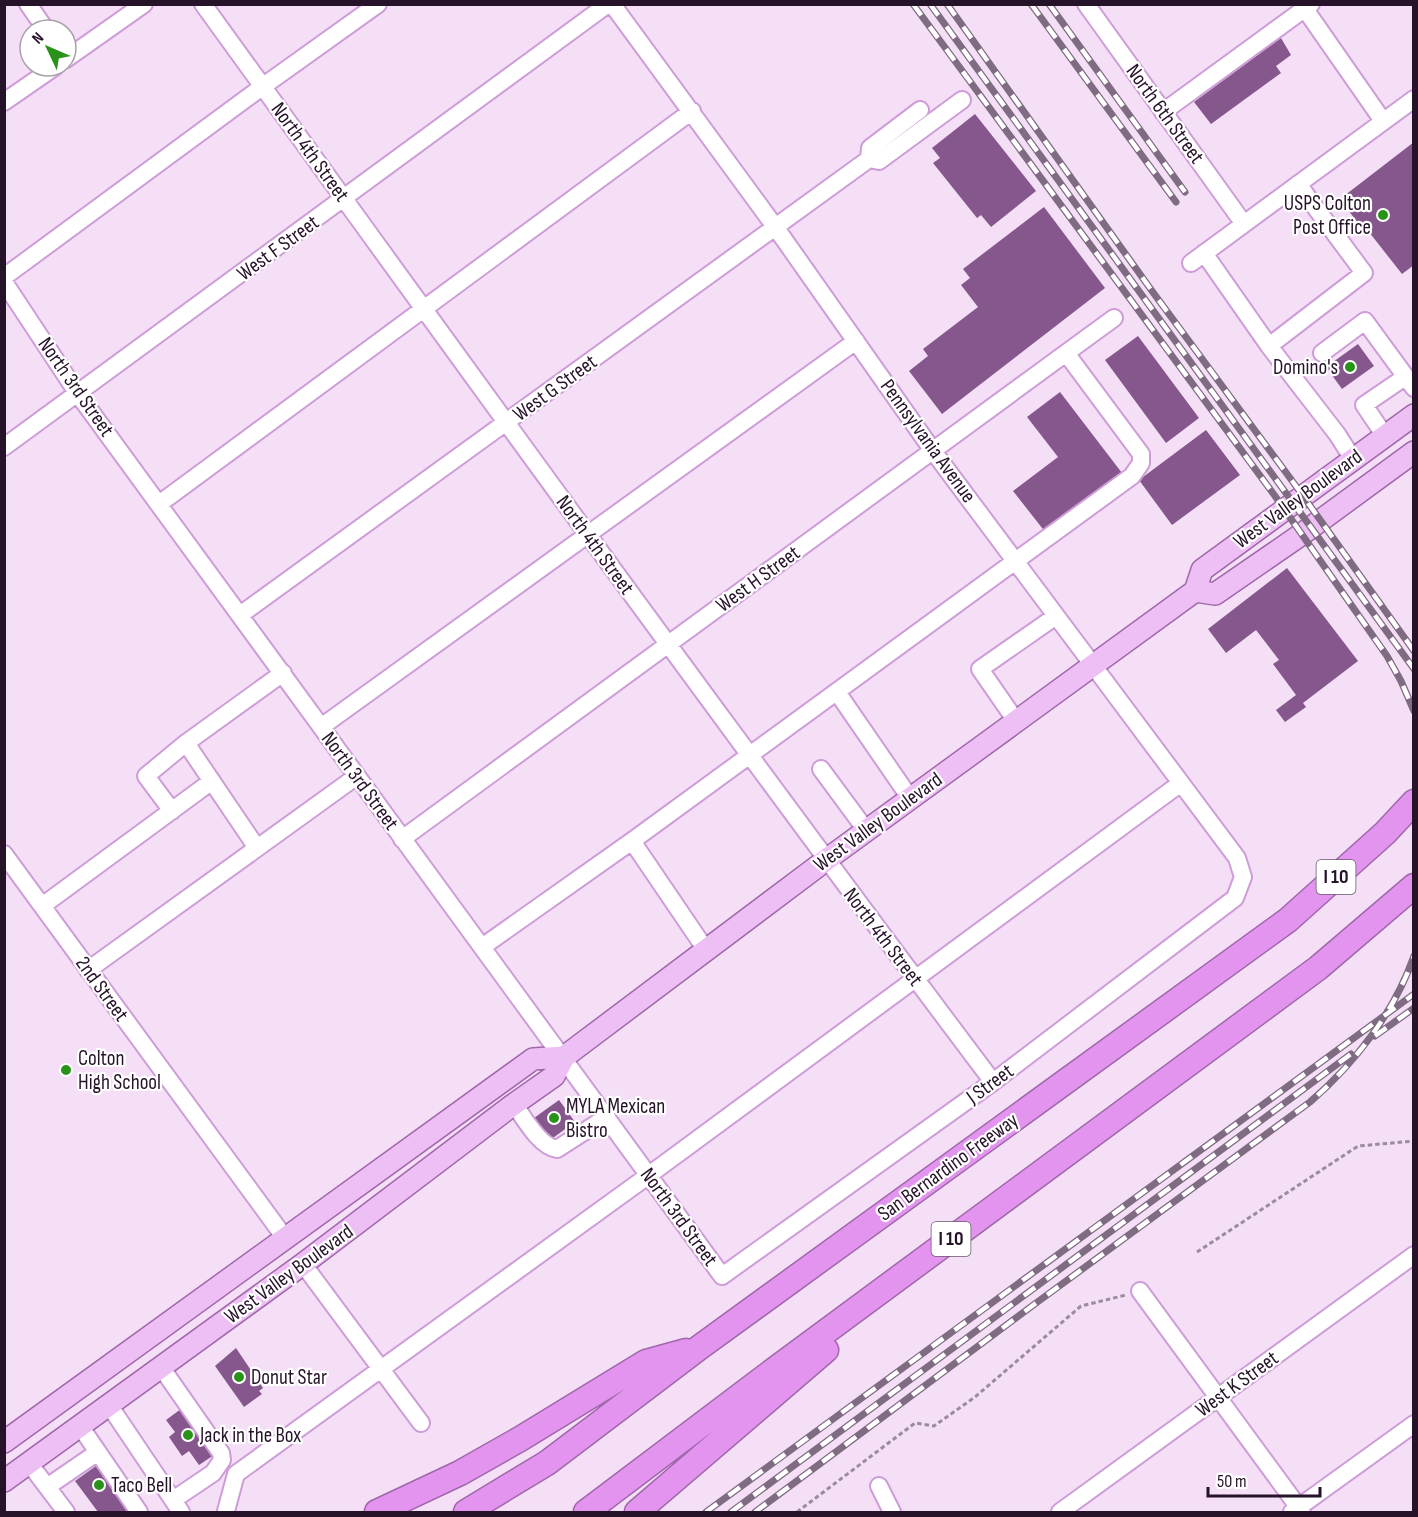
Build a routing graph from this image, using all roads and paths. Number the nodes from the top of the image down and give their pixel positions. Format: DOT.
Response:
graph roads {
  1 [pos="28,4"];
  2 [pos="144,4"];
  3 [pos="203,4"];
  4 [pos="378,4"];
  5 [pos="610,4"];
  6 [pos="1086,4"];
  7 [pos="1308,7"];
  8 [pos="38,18"];
  9 [pos="78,51"];
  10 [pos="39,78"];
  11 [pos="262,87"];
  12 [pos="1413,99"];
  13 [pos="962,100"];
  14 [pos="4,102"];
  15 [pos="920,110"];
  16 [pos="692,111"];
  17 [pos="1163,112"];
  18 [pos="1383,122"];
  19 [pos="869,159"];
  20 [pos="1298,184"];
  21 [pos="344,200"];
  22 [pos="1244,224"];
  23 [pos="776,228"];
  24 [pos="4,277"];
  25 [pos="4,282"];
  26 [pos="424,309"];
  27 [pos="1114,318"];
  28 [pos="856,341"];
  29 [pos="1269,346"];
  30 [pos="1322,353"];
  31 [pos="1066,354"];
  32 [pos="1409,382"];
  33 [pos="78,394"];
  34 [pos="1413,415"];
  35 [pos="506,423"];
  36 [pos="1413,428"];
  37 [pos="1385,436"];
  38 [pos="4,447"];
  39 [pos="933,451"];
  40 [pos="1408,456"];
  41 [pos="1353,459"];
  42 [pos="159,504"];
  43 [pos="587,533"];
  44 [pos="1015,561"];
  45 [pos="1195,591"];
  46 [pos="240,615"];
  47 [pos="1056,616"];
  48 [pos="668,645"];
  49 [pos="1093,666"];
  50 [pos="283,673"];
  51 [pos="837,692"];
  52 [pos="1016,721"];
  53 [pos="321,727"];
  54 [pos="186,743"];
  55 [pos="749,756"];
  56 [pos="821,769"];
  57 [pos="357,776"];
  58 [pos="212,781"];
  59 [pos="1180,783"];
  60 [pos="910,798"];
  61 [pos="1413,802"];
  62 [pos="172,811"];
  63 [pos="866,830"];
  64 [pos="402,839"];
  65 [pos="633,841"];
  66 [pos="257,848"];
  67 [pos="4,854"];
  68 [pos="826,860"];
  69 [pos="1243,877"];
  70 [pos="1409,891"];
  71 [pos="42,906"];
  72 [pos="482,946"];
  73 [pos="706,950"];
  74 [pos="88,970"];
  75 [pos="915,979"];
  76 [pos="564,1057"];
  77 [pos="993,1082"];
  78 [pos="514,1104"];
  79 [pos="607,1117"];
  80 [pos="1413,1142"];
  81 [pos="648,1175"];
  82 [pos="975,1221"];
  83 [pos="285,1238"];
  84 [pos="1197,1251"];
  85 [pos="1413,1255"];
  86 [pos="303,1264"];
  87 [pos="722,1276"];
  88 [pos="1140,1291"];
  89 [pos="700,1347"];
  90 [pos="162,1367"];
  91 [pos="381,1369"];
  92 [pos="1218,1398"];
  93 [pos="109,1405"];
  94 [pos="421,1423"];
  95 [pos="1413,1424"];
  96 [pos="80,1426"];
  97 [pos="4,1442"];
  98 [pos="98,1452"];
  99 [pos="29,1463"];
  100 [pos="4,1481"];
  101 [pos="879,1486"];
  102 [pos="47,1487"];
  103 [pos="177,1506"];
  104 [pos="226,1511"];
  105 [pos="1298,1511"];
  106 [pos="66,1512"];
  107 [pos="139,1512"];
  108 [pos="377,1512"];
  109 [pos="466,1512"];
  110 [pos="586,1512"];
  111 [pos="637,1512"];
  112 [pos="797,1512"];
  113 [pos="892,1512"];
  114 [pos="1060,1512"];
  1 -- 8 [label="street"];
  2 -- 9 [label="street"];
  3 -- 11 [label="street, North 4th Street"];
  4 -- 11 [label="street"];
  5 -- 16 [label="street, Pennsylvania Avenue"];
  5 -- 21 [label="street, West F Street"];
  6 -- 17 [label="street, North 6th Street"];
  7 -- 17 [label="street"];
  7 -- 18 [label="street"];
  10 -- 14 [label="street"];
  11 -- 21 [label="street, North 4th Street"];
  11 -- 24 [label="street"];
  12 -- 18 [label="street"];
  13 -- 19 [label="street"];
  15 -- 19 [label="street"];
  16 -- 23 [label="street, Pennsylvania Avenue"];
  16 -- 26 [label="street"];
  17 -- 22 [label="street, North 6th Street"];
  18 -- 20 [label="street"];
  19 -- 23 [label="street, West G Street"];
  20 -- 22 [label="street"];
  20 -- 29 [label="street"];
  21 -- 26 [label="street, North 4th Street"];
  21 -- 33 [label="street, West F Street"];
  22 -- 29 [label="street"];
  23 -- 28 [label="street, Pennsylvania Avenue"];
  23 -- 35 [label="street, West G Street"];
  25 -- 33 [label="street, North 3rd Street"];
  26 -- 35 [label="street, North 4th Street"];
  26 -- 42 [label="street"];
  27 -- 31 [label="street, West H Street"];
  28 -- 39 [label="street, Pennsylvania Avenue"];
  28 -- 43 [label="street"];
  29 -- 41 [label="street"];
  30 -- 32 [label="street"];
  31 -- 39 [label="street, West H Street"];
  31 -- 44 [label="street"];
  32 -- 37 [label="street"];
  33 -- 38 [label="street, West F Street"];
  33 -- 42 [label="street, North 3rd Street"];
  34 -- 37 [label="main road, West Valley Boulevard"];
  35 -- 43 [label="street, North 4th Street"];
  35 -- 46 [label="street, West G Street"];
  36 -- 40 [label="main road"];
  37 -- 41 [label="main road, West Valley Boulevard"];
  39 -- 44 [label="street, Pennsylvania Avenue"];
  39 -- 48 [label="street, West H Street"];
  40 -- 45 [label="main road, West Valley Boulevard"];
  41 -- 45 [label="main road, West Valley Boulevard"];
  42 -- 46 [label="street, North 3rd Street"];
  43 -- 48 [label="street, North 4th Street"];
  43 -- 53 [label="street"];
  44 -- 47 [label="street, Pennsylvania Avenue"];
  44 -- 51 [label="street"];
  45 -- 49 [label="main road, West Valley Boulevard"];
  46 -- 50 [label="street, North 3rd Street"];
  47 -- 49 [label="street, Pennsylvania Avenue"];
  47 -- 52 [label="street"];
  48 -- 55 [label="street, North 4th Street"];
  48 -- 64 [label="street, West H Street"];
  49 -- 52 [label="main road, West Valley Boulevard"];
  49 -- 59 [label="street, Pennsylvania Avenue"];
  50 -- 53 [label="street, North 3rd Street"];
  50 -- 54 [label="street"];
  51 -- 55 [label="street"];
  51 -- 60 [label="street"];
  52 -- 60 [label="main road, West Valley Boulevard"];
  53 -- 57 [label="street, North 3rd Street"];
  54 -- 58 [label="street"];
  54 -- 62 [label="street"];
  55 -- 65 [label="street"];
  55 -- 68 [label="street, North 4th Street"];
  56 -- 63 [label="street"];
  57 -- 64 [label="street, North 3rd Street"];
  57 -- 66 [label="street"];
  58 -- 62 [label="street"];
  58 -- 66 [label="street"];
  59 -- 69 [label="street, Pennsylvania Avenue"];
  59 -- 75 [label="street"];
  60 -- 63 [label="main road, West Valley Boulevard"];
  61 -- 89 [label="highway, San Bernardino Freeway / I 10"];
  62 -- 71 [label="street"];
  63 -- 68 [label="main road, West Valley Boulevard"];
  64 -- 72 [label="street, North 3rd Street"];
  65 -- 72 [label="street"];
  65 -- 73 [label="street"];
  66 -- 74 [label="street"];
  67 -- 71 [label="street, 2nd Street"];
  68 -- 73 [label="main road, West Valley Boulevard"];
  68 -- 75 [label="street, North 4th Street"];
  69 -- 77 [label="street, J Street"];
  70 -- 82 [label="highway, I 10"];
  71 -- 74 [label="street, 2nd Street"];
  72 -- 76 [label="street, North 3rd Street"];
  73 -- 76 [label="main road, West Valley Boulevard"];
  74 -- 83 [label="street, 2nd Street"];
  75 -- 77 [label="street, North 4th Street"];
  75 -- 81 [label="street"];
  76 -- 78 [label="main road, West Valley Boulevard"];
  76 -- 79 [label="street, North 3rd Street"];
  76 -- 83 [label="main road, West Valley Boulevard"];
  77 -- 87 [label="street, J Street"];
  78 -- 79 [label="street"];
  78 -- 86 [label="main road, West Valley Boulevard"];
  79 -- 81 [label="street, North 3rd Street"];
  80 -- 84 [label="path"];
  81 -- 87 [label="street, North 3rd Street"];
  81 -- 91 [label="street"];
  82 -- 110 [label="highway, I 10"];
  82 -- 111 [label="highway"];
  83 -- 97 [label="main road, West Valley Boulevard"];
  85 -- 92 [label="street, West K Street"];
  86 -- 90 [label="main road, West Valley Boulevard"];
  86 -- 91 [label="street"];
  88 -- 92 [label="street"];
  88 -- 112 [label="path"];
  89 -- 108 [label="highway"];
  89 -- 109 [label="highway, San Bernardino Freeway / I 10"];
  90 -- 93 [label="main road, West Valley Boulevard"];
  90 -- 103 [label="street"];
  91 -- 94 [label="street"];
  91 -- 104 [label="street"];
  92 -- 105 [label="street"];
  92 -- 114 [label="street, West K Street"];
  93 -- 96 [label="main road, West Valley Boulevard"];
  93 -- 103 [label="street"];
  95 -- 105 [label="street"];
  96 -- 98 [label="street"];
  96 -- 99 [label="main road, West Valley Boulevard"];
  98 -- 102 [label="street"];
  98 -- 107 [label="street"];
  99 -- 100 [label="main road, West Valley Boulevard"];
  99 -- 102 [label="street"];
  101 -- 113 [label="street"];
  102 -- 106 [label="street"];
}
